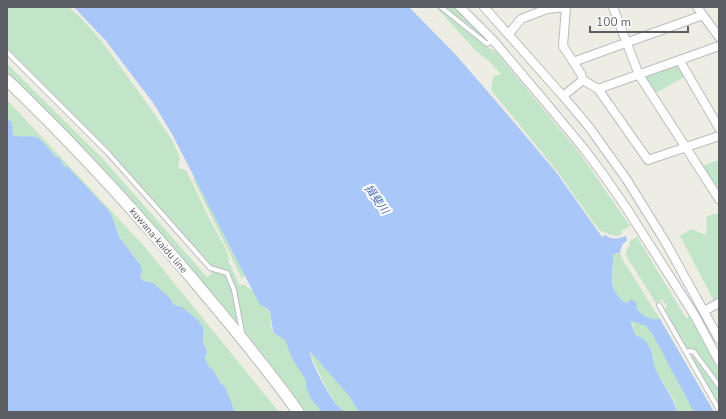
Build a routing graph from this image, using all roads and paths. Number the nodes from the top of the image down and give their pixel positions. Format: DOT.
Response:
graph roads {
  1 [pos="441,7"];
  2 [pos="460,7"];
  3 [pos="485,7"];
  4 [pos="566,7"];
  5 [pos="613,7"];
  6 [pos="697,7"];
  7 [pos="703,15"];
  8 [pos="509,34"];
  9 [pos="719,37"];
  10 [pos="493,40"];
  11 [pos="627,42"];
  12 [pos="719,46"];
  13 [pos="7,52"];
  14 [pos="680,60"];
  15 [pos="573,62"];
  16 [pos="639,75"];
  17 [pos="7,80"];
  18 [pos="583,80"];
  19 [pos="598,89"];
  20 [pos="563,96"];
  21 [pos="719,128"];
  22 [pos="719,136"];
  23 [pos="686,147"];
  24 [pos="719,199"];
  25 [pos="719,303"];
  26 [pos="659,304"];
  27 [pos="704,311"];
  28 [pos="239,335"];
  29 [pos="719,339"];
  30 [pos="686,352"];
  31 [pos="719,361"];
  32 [pos="719,386"];
  33 [pos="719,410"];
  34 [pos="298,412"];
  1 -- 10 [label="lane"];
  2 -- 10 [label="street"];
  3 -- 8 [label="street"];
  4 -- 8 [label="street"];
  4 -- 15 [label="street"];
  5 -- 11 [label="street"];
  6 -- 7 [label="street"];
  7 -- 9 [label="street"];
  7 -- 11 [label="street"];
  8 -- 20 [label="street"];
  10 -- 31 [label="street"];
  11 -- 15 [label="street"];
  11 -- 16 [label="street"];
  12 -- 14 [label="street"];
  13 -- 28 [label="lane"];
  14 -- 16 [label="street"];
  14 -- 21 [label="street"];
  15 -- 18 [label="street"];
  16 -- 19 [label="street"];
  16 -- 23 [label="street"];
  17 -- 28 [label="main road, kuwana-kaidu line"];
  18 -- 19 [label="street"];
  18 -- 20 [label="street"];
  19 -- 23 [label="street"];
  20 -- 27 [label="street"];
  22 -- 23 [label="street"];
  23 -- 24 [label="street"];
  25 -- 27 [label="street"];
  26 -- 30 [label="lane"];
  27 -- 29 [label="street"];
  28 -- 34 [label="main road, kuwana-kaidu line"];
  30 -- 32 [label="lane"];
  30 -- 33 [label="lane"];
}
